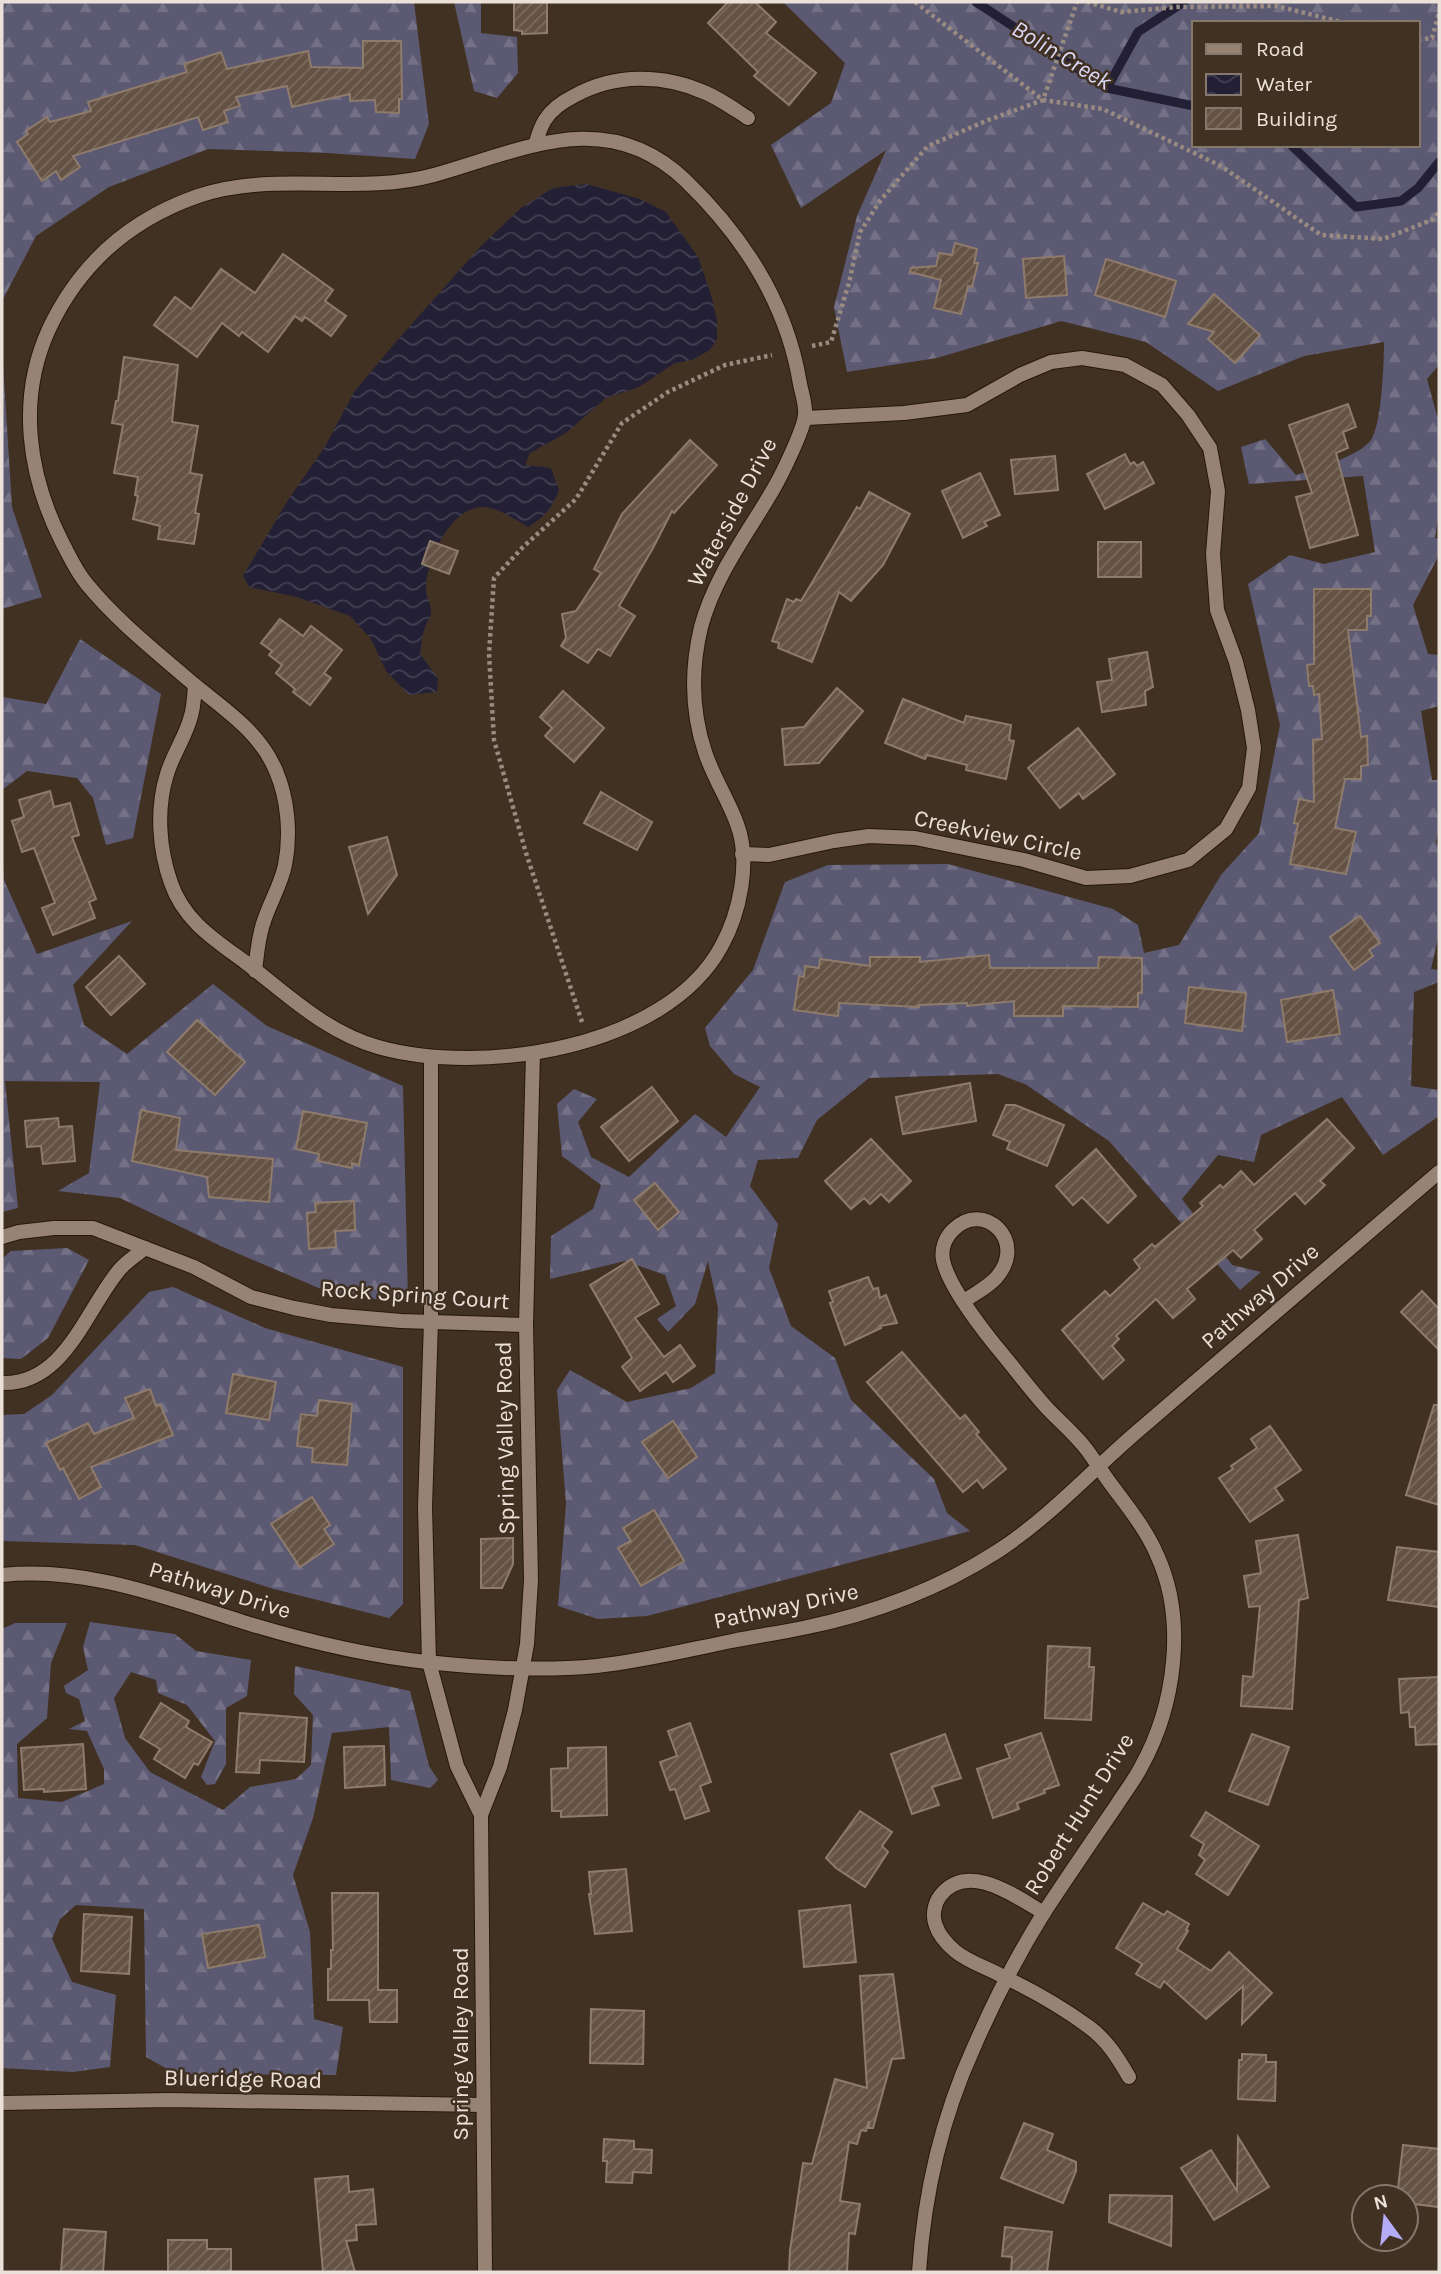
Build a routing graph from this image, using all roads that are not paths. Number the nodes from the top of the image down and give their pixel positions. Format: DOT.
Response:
graph roads {
  1 [pos="748,118"];
  2 [pos="535,145"];
  3 [pos="806,418"];
  4 [pos="195,685"];
  5 [pos="742,854"];
  6 [pos="255,971"];
  7 [pos="533,1053"];
  8 [pos="431,1057"];
  9 [pos="1439,1172"];
  10 [pos="2,1237"];
  11 [pos="145,1248"];
  12 [pos="964,1301"];
  13 [pos="431,1321"];
  14 [pos="526,1325"];
  15 [pos="2,1383"];
  16 [pos="1099,1469"];
  17 [pos="2,1575"];
  18 [pos="429,1662"];
  19 [pos="523,1667"];
  20 [pos="481,1815"];
  21 [pos="1044,1913"];
  22 [pos="1008,1978"];
  23 [pos="1129,2077"];
  24 [pos="2,2103"];
  25 [pos="483,2105"];
  26 [pos="485,2272"];
  27 [pos="919,2272"];
  1 -- 2 [label="street"];
  2 -- 3 [label="street"];
  2 -- 4 [label="street"];
  3 -- 5 [label="street, Waterside Drive"];
  3 -- 5 [label="street, Creekview Circle"];
  4 -- 6 [label="street"];
  4 -- 6 [label="street, Waterside Drive"];
  5 -- 7 [label="street, Waterside Drive"];
  6 -- 8 [label="street, Waterside Drive"];
  7 -- 8 [label="street, Waterside Drive"];
  7 -- 14 [label="street, Spring Valley Road"];
  8 -- 13 [label="street, Spring Valley Road"];
  9 -- 16 [label="street, Pathway Drive"];
  10 -- 11 [label="street, Rock Spring Court"];
  11 -- 13 [label="street, Rock Spring Court"];
  11 -- 15 [label="street"];
  12 -- 12 [label="street, Robert Hunt Drive"];
  12 -- 16 [label="street, Robert Hunt Drive"];
  13 -- 14 [label="street, Rock Spring Court"];
  13 -- 18 [label="street, Spring Valley Road"];
  14 -- 19 [label="street, Spring Valley Road"];
  16 -- 19 [label="street, Pathway Drive"];
  16 -- 21 [label="street, Robert Hunt Drive"];
  17 -- 18 [label="street, Pathway Drive"];
  18 -- 19 [label="street, Pathway Drive"];
  18 -- 20 [label="street, Spring Valley Road"];
  19 -- 20 [label="street, Spring Valley Road"];
  20 -- 25 [label="street, Spring Valley Road"];
  21 -- 22 [label="street, Robert Hunt Drive"];
  21 -- 22 [label="street"];
  22 -- 23 [label="street"];
  22 -- 27 [label="street, Robert Hunt Drive"];
  24 -- 25 [label="street, Blueridge Road"];
  25 -- 26 [label="street, Spring Valley Road"];
}
